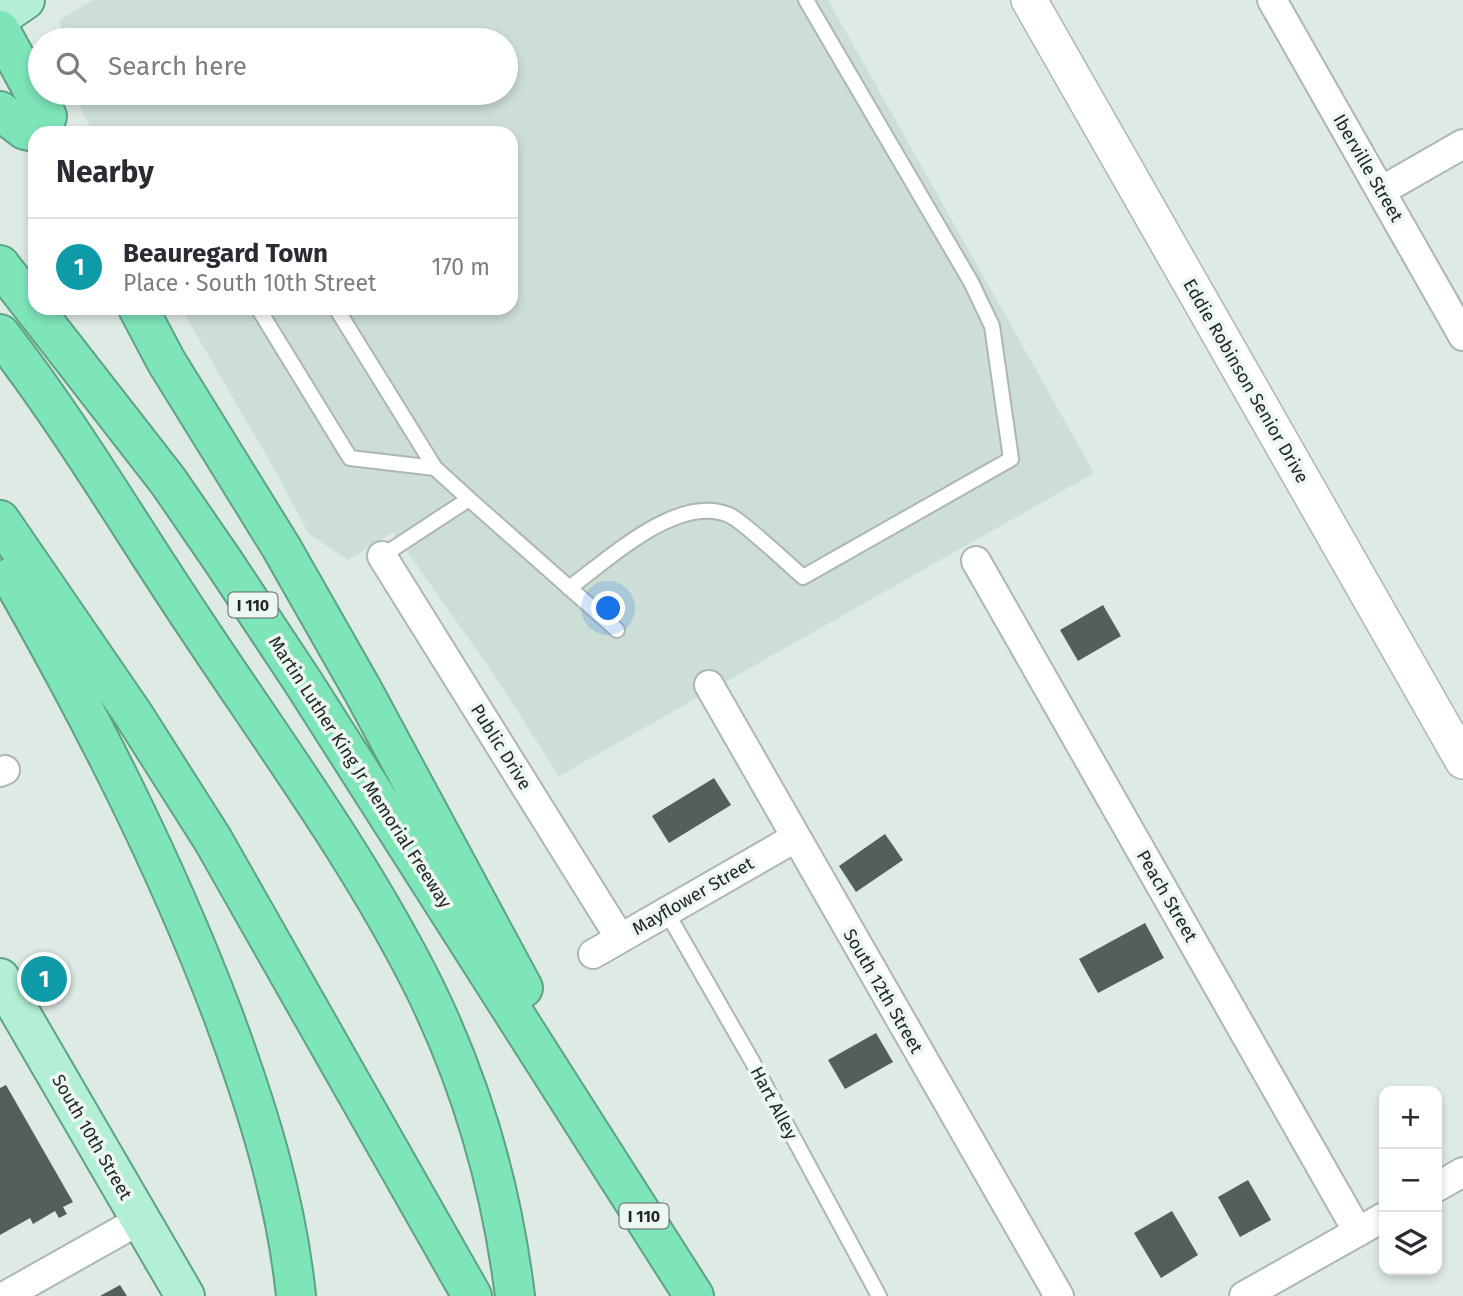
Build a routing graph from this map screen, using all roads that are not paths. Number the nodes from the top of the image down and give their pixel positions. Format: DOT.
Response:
graph roads {
  1 [pos="25,0"];
  2 [pos="806,0"];
  3 [pos="1030,0"];
  4 [pos="1272,0"];
  5 [pos="0,17"];
  6 [pos="0,30"];
  7 [pos="28,81"];
  8 [pos="41,105"];
  9 [pos="0,111"];
  10 [pos="43,126"];
  11 [pos="28,131"];
  12 [pos="1463,144"];
  13 [pos="1381,191"];
  14 [pos="0,265"];
  15 [pos="28,302"];
  16 [pos="38,315"];
  17 [pos="142,315"];
  18 [pos="262,315"];
  19 [pos="340,315"];
  20 [pos="0,334"];
  21 [pos="1463,336"];
  22 [pos="435,468"];
  23 [pos="469,499"];
  24 [pos="0,520"];
  25 [pos="382,556"];
  26 [pos="0,559"];
  27 [pos="976,561"];
  28 [pos="569,588"];
  29 [pos="617,630"];
  30 [pos="709,685"];
  31 [pos="1463,761"];
  32 [pos="794,838"];
  33 [pos="666,911"];
  34 [pos="620,938"];
  35 [pos="593,954"];
  36 [pos="494,956"];
  37 [pos="0,978"];
  38 [pos="1463,1172"];
  39 [pos="1442,1184"];
  40 [pos="140,1220"];
  41 [pos="1379,1220"];
  42 [pos="1358,1232"];
  43 [pos="1257,1293"];
  44 [pos="5,1296"];
  45 [pos="184,1296"];
  46 [pos="296,1296"];
  47 [pos="472,1296"];
  48 [pos="515,1296"];
  49 [pos="694,1296"];
  50 [pos="879,1296"];
  51 [pos="1059,1296"];
  1 -- 5 [label="main road"];
  2 -- 28 [label="lane"];
  3 -- 31 [label="street, Eddie Robinson Senior Drive"];
  4 -- 13 [label="street, Iberville Street"];
  6 -- 7 [label="highway"];
  8 -- 10 [label="highway"];
  9 -- 11 [label="highway"];
  12 -- 13 [label="street"];
  13 -- 21 [label="street, Iberville Street"];
  14 -- 15 [label="highway, Martin Luther King Jr Memorial Freeway / I 110"];
  16 -- 36 [label="highway, Martin Luther King Jr Memorial Freeway / I 110"];
  17 -- 36 [label="highway"];
  18 -- 22 [label="lane"];
  19 -- 22 [label="lane"];
  20 -- 48 [label="highway"];
  22 -- 23 [label="lane"];
  23 -- 25 [label="lane"];
  23 -- 28 [label="lane"];
  24 -- 47 [label="highway"];
  25 -- 34 [label="street, Public Drive"];
  26 -- 46 [label="highway"];
  27 -- 42 [label="street, Peach Street"];
  28 -- 29 [label="lane"];
  30 -- 32 [label="street, South 12th Street"];
  32 -- 33 [label="street, Mayflower Street"];
  32 -- 51 [label="street, South 12th Street"];
  33 -- 34 [label="street, Mayflower Street"];
  33 -- 50 [label="lane, Hart Alley"];
  34 -- 35 [label="street, Mayflower Street"];
  36 -- 49 [label="highway, I 110"];
  37 -- 40 [label="main road, South 10th Street"];
  38 -- 39 [label="street"];
  40 -- 44 [label="street"];
  40 -- 45 [label="main road, South 10th Street"];
  41 -- 42 [label="street"];
  42 -- 43 [label="street"];
}
